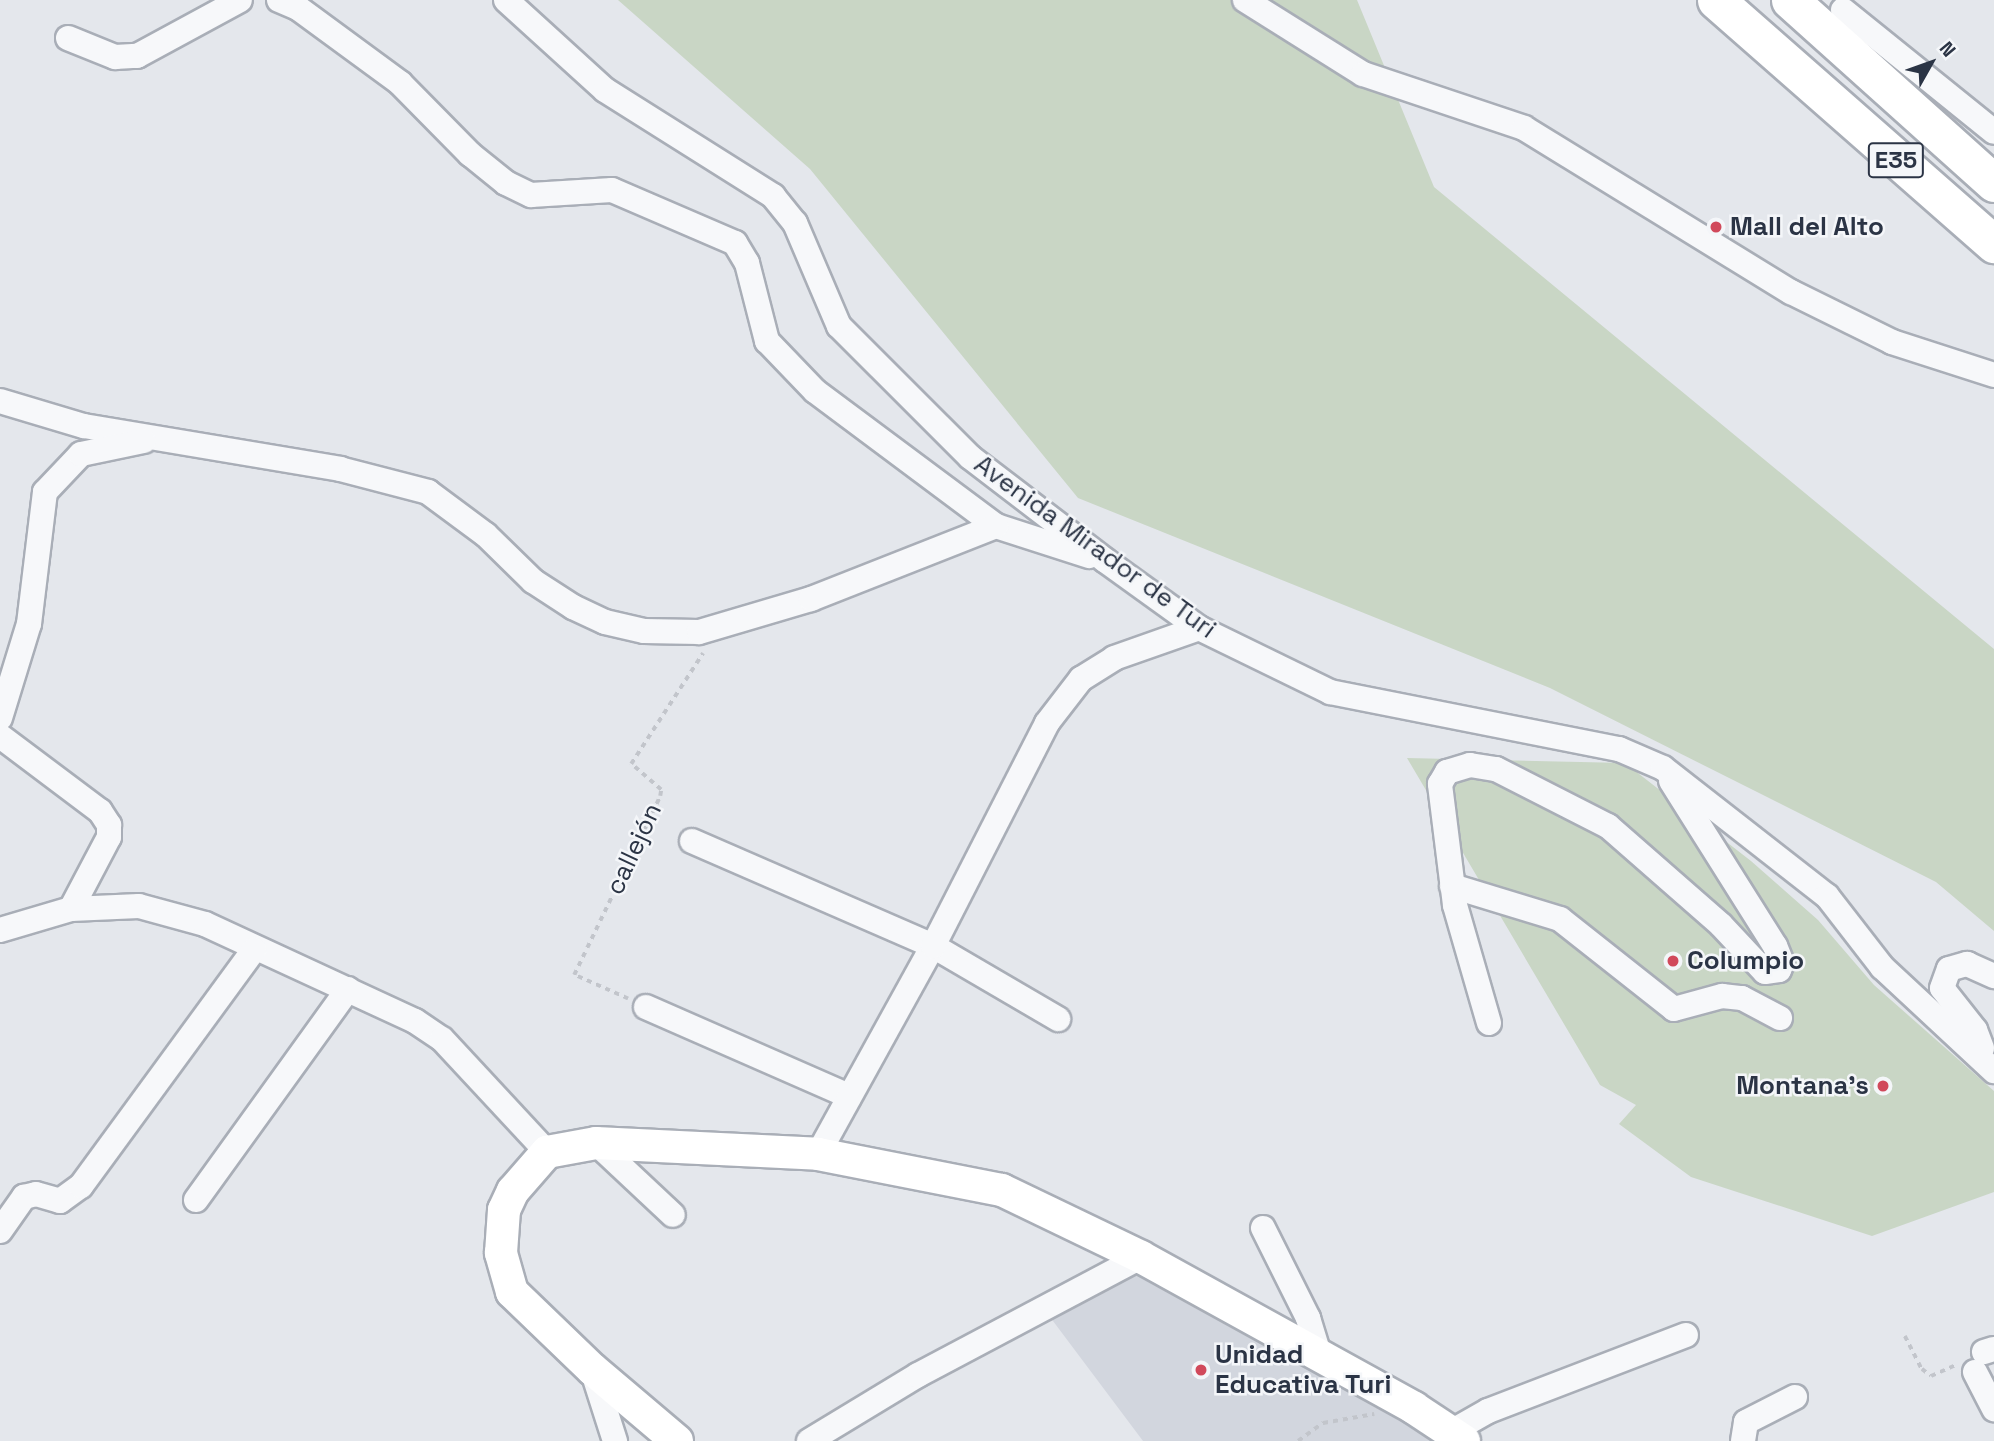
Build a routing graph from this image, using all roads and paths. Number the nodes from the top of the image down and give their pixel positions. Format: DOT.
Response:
graph roads {
  1 [pos="240,0"];
  2 [pos="279,0"];
  3 [pos="506,0"];
  4 [pos="1245,0"];
  5 [pos="1716,0"];
  6 [pos="1790,0"];
  7 [pos="1843,10"];
  8 [pos="68,38"];
  9 [pos="1994,132"];
  10 [pos="1994,183"];
  11 [pos="1994,244"];
  12 [pos="1994,375"];
  13 [pos="0,401"];
  14 [pos="155,439"];
  15 [pos="996,526"];
  16 [pos="1106,561"];
  17 [pos="1199,628"];
  18 [pos="699,632"];
  19 [pos="0,718"];
  20 [pos="0,736"];
  21 [pos="1663,768"];
  22 [pos="692,841"];
  23 [pos="1452,886"];
  24 [pos="71,909"];
  25 [pos="0,930"];
  26 [pos="933,946"];
  27 [pos="254,950"];
  28 [pos="1994,976"];
  29 [pos="348,989"];
  30 [pos="646,1007"];
  31 [pos="1780,1018"];
  32 [pos="1058,1020"];
  33 [pos="1489,1023"];
  34 [pos="1991,1068"];
  35 [pos="849,1096"];
  36 [pos="596,1143"];
  37 [pos="547,1152"];
  38 [pos="818,1154"];
  39 [pos="196,1200"];
  40 [pos="673,1215"];
  41 [pos="1263,1228"];
  42 [pos="0,1231"];
  43 [pos="1141,1257"];
  44 [pos="1686,1335"];
  45 [pos="1905,1336"];
  46 [pos="1319,1355"];
  47 [pos="1985,1358"];
  48 [pos="592,1369"];
  49 [pos="1795,1396"];
  50 [pos="1414,1408"];
  51 [pos="1994,1409"];
  52 [pos="1458,1436"];
  53 [pos="615,1441"];
  54 [pos="677,1441"];
  55 [pos="809,1441"];
  56 [pos="1298,1441"];
  57 [pos="1743,1441"];
  1 -- 8 [label="street"];
  2 -- 15 [label="street"];
  3 -- 16 [label="street, Avenida Mirador de Turi"];
  4 -- 12 [label="street"];
  5 -- 11 [label="highway, E35"];
  6 -- 10 [label="highway, E35"];
  7 -- 9 [label="street"];
  13 -- 14 [label="street"];
  14 -- 18 [label="street"];
  14 -- 19 [label="street"];
  15 -- 16 [label="street"];
  15 -- 18 [label="street"];
  16 -- 17 [label="street, Avenida Mirador de Turi"];
  17 -- 21 [label="street, Avenida Mirador de Turi"];
  17 -- 26 [label="street"];
  18 -- 30 [label="path, callejón"];
  20 -- 24 [label="street"];
  21 -- 23 [label="street"];
  21 -- 34 [label="street, Avenida Mirador de Turi"];
  22 -- 26 [label="street"];
  23 -- 31 [label="street"];
  23 -- 33 [label="street"];
  24 -- 25 [label="street"];
  24 -- 27 [label="street"];
  26 -- 32 [label="street"];
  26 -- 35 [label="street"];
  27 -- 29 [label="street"];
  27 -- 42 [label="street"];
  28 -- 34 [label="street"];
  29 -- 37 [label="street"];
  29 -- 39 [label="street"];
  30 -- 35 [label="street"];
  35 -- 38 [label="street"];
  36 -- 37 [label="main road"];
  36 -- 38 [label="main road"];
  36 -- 40 [label="street"];
  37 -- 48 [label="main road"];
  38 -- 43 [label="main road"];
  41 -- 46 [label="street"];
  43 -- 46 [label="main road"];
  43 -- 55 [label="street"];
  44 -- 52 [label="street"];
  45 -- 47 [label="path"];
  46 -- 50 [label="main road"];
  47 -- 51 [label="street"];
  48 -- 53 [label="street"];
  48 -- 54 [label="main road"];
  49 -- 57 [label="street"];
  50 -- 52 [label="main road"];
  50 -- 56 [label="path"];
}
